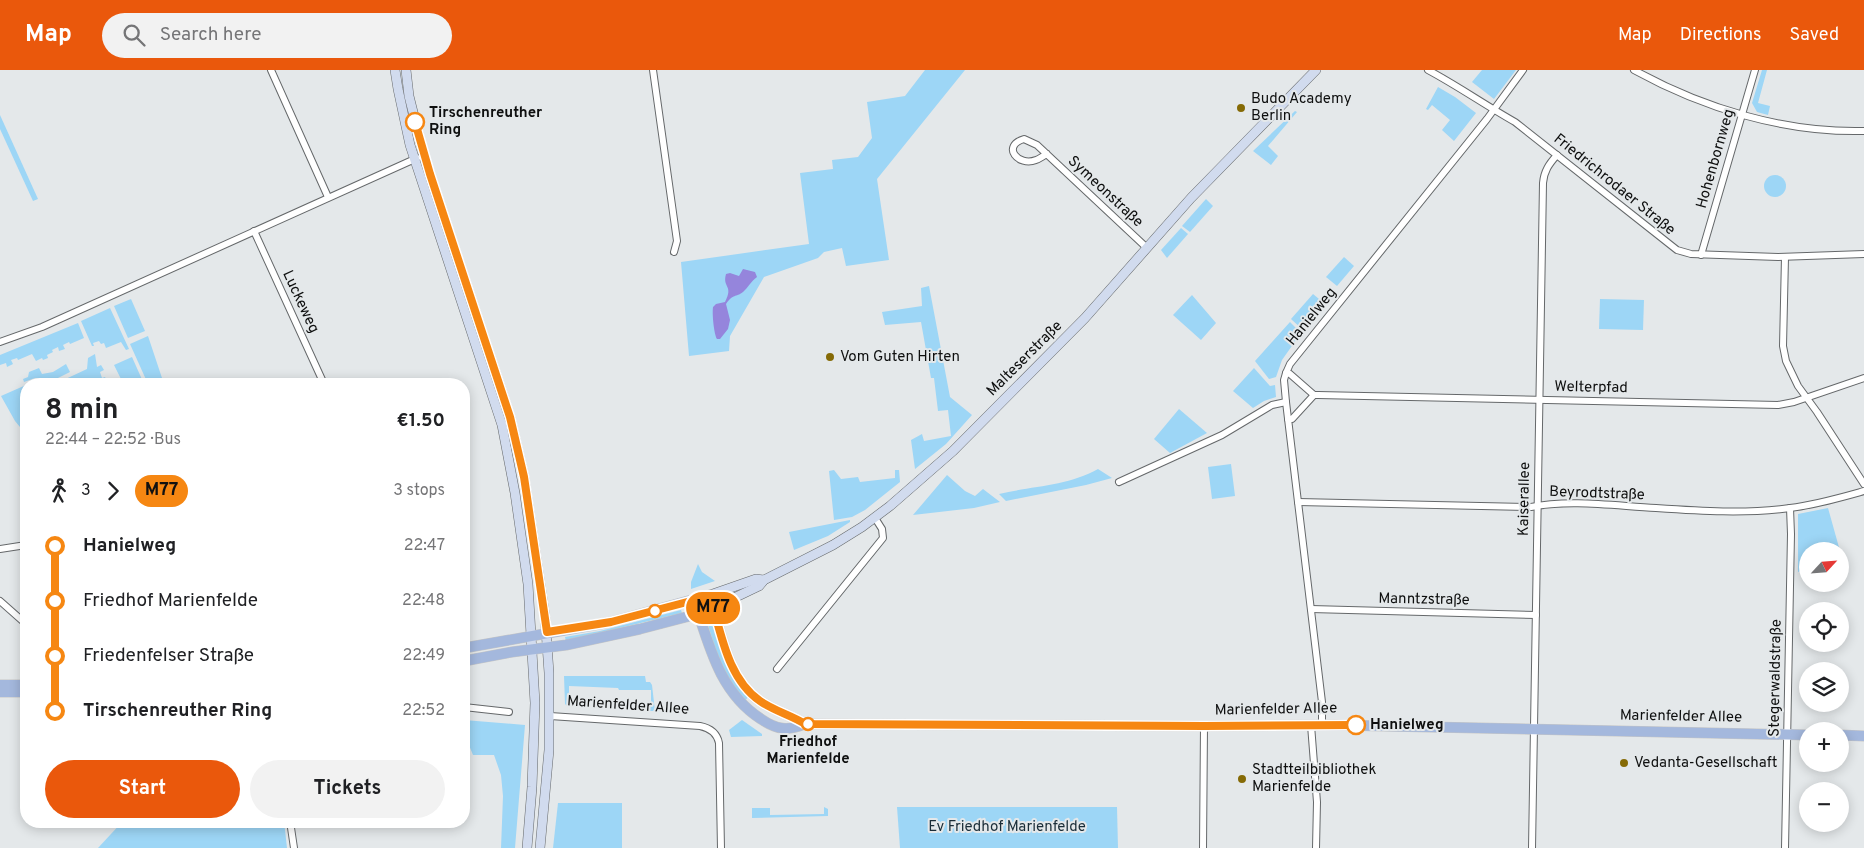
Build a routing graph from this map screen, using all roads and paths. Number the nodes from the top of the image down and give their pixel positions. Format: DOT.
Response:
graph roads {
  1 [pos="270,70"];
  2 [pos="395,70"];
  3 [pos="406,70"];
  4 [pos="653,70"];
  5 [pos="1316,70"];
  6 [pos="1428,70"];
  7 [pos="1523,70"];
  8 [pos="1634,70"];
  9 [pos="1755,70"];
  10 [pos="1493,110"];
  11 [pos="1742,114"];
  12 [pos="1864,131"];
  13 [pos="1047,154"];
  14 [pos="1557,154"];
  15 [pos="424,156"];
  16 [pos="414,159"];
  17 [pos="328,197"];
  18 [pos="254,231"];
  19 [pos="1147,248"];
  20 [pos="674,252"];
  21 [pos="1864,254"];
  22 [pos="1701,255"];
  23 [pos="1785,257"];
  24 [pos="0,342"];
  25 [pos="1286,373"];
  26 [pos="321,378"];
  27 [pos="1864,378"];
  28 [pos="1314,394"];
  29 [pos="1807,398"];
  30 [pos="1539,400"];
  31 [pos="1286,402"];
  32 [pos="1288,419"];
  33 [pos="1119,482"];
  34 [pos="1864,484"];
  35 [pos="1864,491"];
  36 [pos="1298,502"];
  37 [pos="1538,506"];
  38 [pos="1790,508"];
  39 [pos="875,518"];
  40 [pos="20,546"];
  41 [pos="0,549"];
  42 [pos="764,580"];
  43 [pos="710,596"];
  44 [pos="694,600"];
  45 [pos="0,601"];
  46 [pos="713,608"];
  47 [pos="1310,610"];
  48 [pos="699,613"];
  49 [pos="1536,615"];
  50 [pos="20,619"];
  51 [pos="547,632"];
  52 [pos="532,635"];
  53 [pos="470,647"];
  54 [pos="547,647"];
  55 [pos="532,649"];
  56 [pos="470,660"];
  57 [pos="776,669"];
  58 [pos="0,685"];
  59 [pos="20,685"];
  60 [pos="0,692"];
  61 [pos="20,692"];
  62 [pos="470,709"];
  63 [pos="509,712"];
  64 [pos="535,715"];
  65 [pos="550,716"];
  66 [pos="805,724"];
  67 [pos="1311,724"];
  68 [pos="1322,724"];
  69 [pos="1204,726"];
  70 [pos="1534,729"];
  71 [pos="1788,734"];
  72 [pos="1799,734"];
  73 [pos="1849,735"];
  74 [pos="1864,736"];
  75 [pos="291,828"];
  76 [pos="294,848"];
  77 [pos="527,848"];
  78 [pos="540,848"];
  79 [pos="721,848"];
  80 [pos="1203,848"];
  81 [pos="1316,848"];
  82 [pos="1532,848"];
  83 [pos="1785,848"];
  1 -- 17 [label="street"];
  2 -- 16 [label="main road"];
  3 -- 15 [label="main road"];
  4 -- 20 [label="street"];
  5 -- 19 [label="main road, Malteserstraße"];
  6 -- 10 [label="street, Friedrichrodaer Straße"];
  7 -- 10 [label="street, Hanielweg"];
  8 -- 11 [label="street"];
  9 -- 11 [label="street, Hohenbornweg"];
  10 -- 14 [label="street, Friedrichrodaer Straße"];
  10 -- 25 [label="street, Hanielweg"];
  11 -- 12 [label="street"];
  11 -- 22 [label="street, Hohenbornweg"];
  13 -- 13 [label="street, Symeonstraße"];
  13 -- 19 [label="street, Symeonstraße"];
  14 -- 22 [label="street, Friedrichrodaer Straße"];
  14 -- 30 [label="street, Kaiserallee"];
  15 -- 16 [label="street"];
  15 -- 51 [label="main road"];
  16 -- 17 [label="street"];
  16 -- 52 [label="main road"];
  17 -- 18 [label="street"];
  18 -- 24 [label="street"];
  18 -- 26 [label="street, Luckeweg"];
  19 -- 39 [label="main road, Malteserstraße"];
  21 -- 23 [label="street, Friedrichrodaer Straße"];
  22 -- 23 [label="street, Friedrichrodaer Straße"];
  23 -- 29 [label="street"];
  25 -- 28 [label="street"];
  25 -- 31 [label="street"];
  27 -- 29 [label="street, Welterpfad"];
  28 -- 30 [label="street, Welterpfad"];
  28 -- 32 [label="street"];
  29 -- 30 [label="street, Welterpfad"];
  29 -- 34 [label="street"];
  30 -- 37 [label="street, Kaiserallee"];
  31 -- 32 [label="street"];
  31 -- 33 [label="street"];
  32 -- 36 [label="street"];
  35 -- 38 [label="street, Beyrodtstraße"];
  36 -- 37 [label="street, Beyrodtstraße"];
  36 -- 47 [label="street"];
  37 -- 38 [label="street, Beyrodtstraße"];
  37 -- 49 [label="street, Kaiserallee"];
  38 -- 71 [label="street, Stegerwaldstraße"];
  39 -- 42 [label="main road, Malteserstraße"];
  39 -- 57 [label="street"];
  40 -- 41 [label="street"];
  42 -- 43 [label="main road"];
  42 -- 46 [label="main road"];
  43 -- 44 [label="main road"];
  43 -- 46 [label="main road, Marienfelder Allee"];
  44 -- 48 [label="main road, Marienfelder Allee"];
  44 -- 51 [label="main road"];
  45 -- 50 [label="street"];
  46 -- 48 [label="main road"];
  46 -- 66 [label="main road, Marienfelder Allee"];
  47 -- 49 [label="street, Manntzstraße"];
  47 -- 68 [label="street"];
  48 -- 54 [label="main road"];
  48 -- 66 [label="main road, Marienfelder Allee"];
  49 -- 70 [label="street, Kaiserallee"];
  51 -- 52 [label="main road"];
  51 -- 54 [label="main road"];
  52 -- 53 [label="main road"];
  52 -- 55 [label="main road"];
  54 -- 55 [label="main road"];
  54 -- 65 [label="main road"];
  55 -- 56 [label="main road"];
  55 -- 64 [label="main road"];
  58 -- 59 [label="main road"];
  60 -- 61 [label="main road"];
  62 -- 63 [label="street"];
  64 -- 65 [label="main road, Marienfelder Allee"];
  64 -- 77 [label="main road"];
  65 -- 78 [label="main road"];
  65 -- 79 [label="street, Marienfelder Allee"];
  66 -- 69 [label="main road, Marienfelder Allee"];
  67 -- 68 [label="main road, Marienfelder Allee"];
  67 -- 69 [label="main road, Marienfelder Allee"];
  67 -- 81 [label="street"];
  68 -- 70 [label="main road, Marienfelder Allee"];
  69 -- 80 [label="street"];
  70 -- 71 [label="main road, Marienfelder Allee"];
  70 -- 82 [label="street, Kaiserallee"];
  71 -- 72 [label="main road, Marienfelder Allee"];
  71 -- 83 [label="street, Stegerwaldstraße"];
  73 -- 74 [label="main road"];
  75 -- 76 [label="street"];
}
